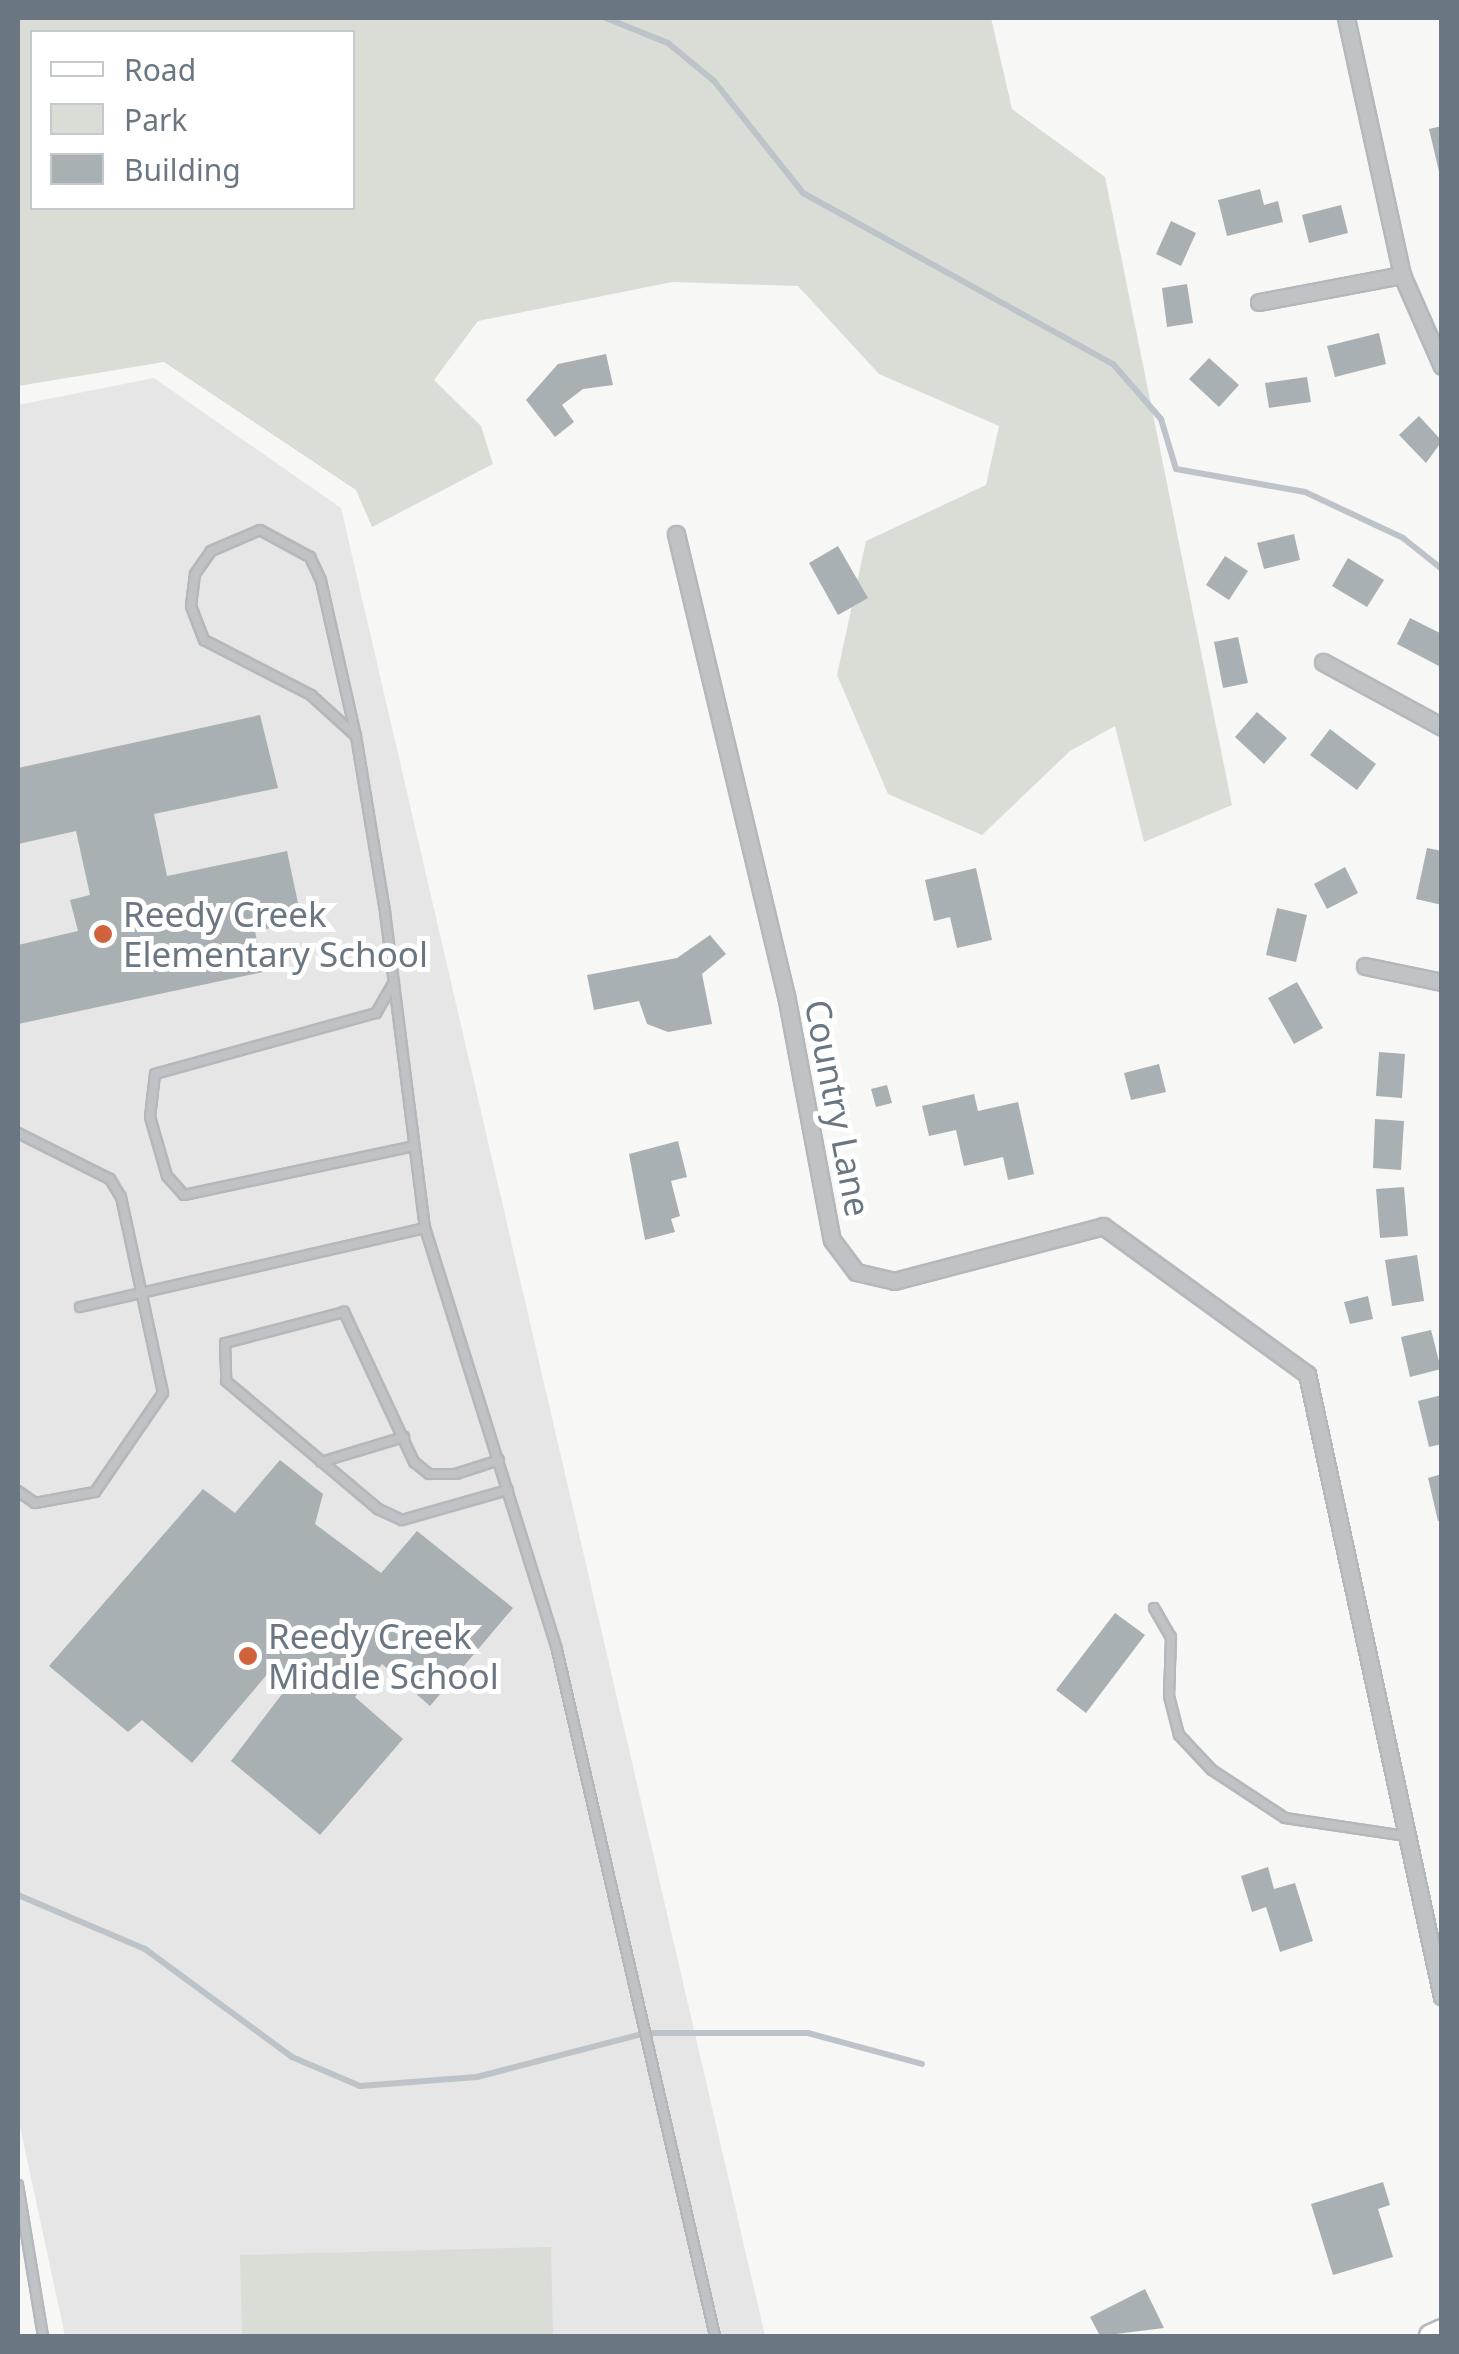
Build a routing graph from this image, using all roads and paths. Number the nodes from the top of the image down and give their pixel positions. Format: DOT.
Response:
graph roads {
  1 [pos="1346,18"];
  2 [pos="1402,275"];
  3 [pos="1259,302"];
  4 [pos="1442,366"];
  5 [pos="676,534"];
  6 [pos="1323,662"];
  7 [pos="1442,727"];
  8 [pos="356,736"];
  9 [pos="1365,966"];
  10 [pos="394,982"];
  11 [pos="1442,982"];
  12 [pos="18,1132"];
  13 [pos="414,1146"];
  14 [pos="425,1228"];
  15 [pos="146,1291"];
  16 [pos="80,1307"];
  17 [pos="404,1437"];
  18 [pos="499,1460"];
  19 [pos="321,1462"];
  20 [pos="508,1490"];
  21 [pos="18,1492"];
  22 [pos="1154,1608"];
  23 [pos="1405,1836"];
  24 [pos="1442,1997"];
  25 [pos="18,2185"];
  26 [pos="1442,2330"];
  27 [pos="43,2336"];
  28 [pos="715,2336"];
  29 [pos="1431,2336"];
  1 -- 2 [label="street"];
  2 -- 3 [label="street"];
  2 -- 4 [label="street"];
  5 -- 23 [label="street, Country Lane"];
  6 -- 7 [label="street"];
  8 -- 8 [label="lane"];
  8 -- 10 [label="lane"];
  9 -- 11 [label="street"];
  10 -- 13 [label="lane"];
  10 -- 13 [label="lane"];
  12 -- 15 [label="lane"];
  13 -- 14 [label="lane"];
  14 -- 15 [label="lane"];
  14 -- 18 [label="lane"];
  15 -- 16 [label="lane"];
  15 -- 21 [label="lane"];
  17 -- 18 [label="lane"];
  17 -- 19 [label="lane"];
  17 -- 19 [label="lane"];
  18 -- 20 [label="lane"];
  19 -- 20 [label="lane"];
  20 -- 28 [label="lane"];
  22 -- 23 [label="lane"];
  23 -- 24 [label="street, Country Lane"];
  25 -- 27 [label="lane"];
  26 -- 29 [label="street"];
}
